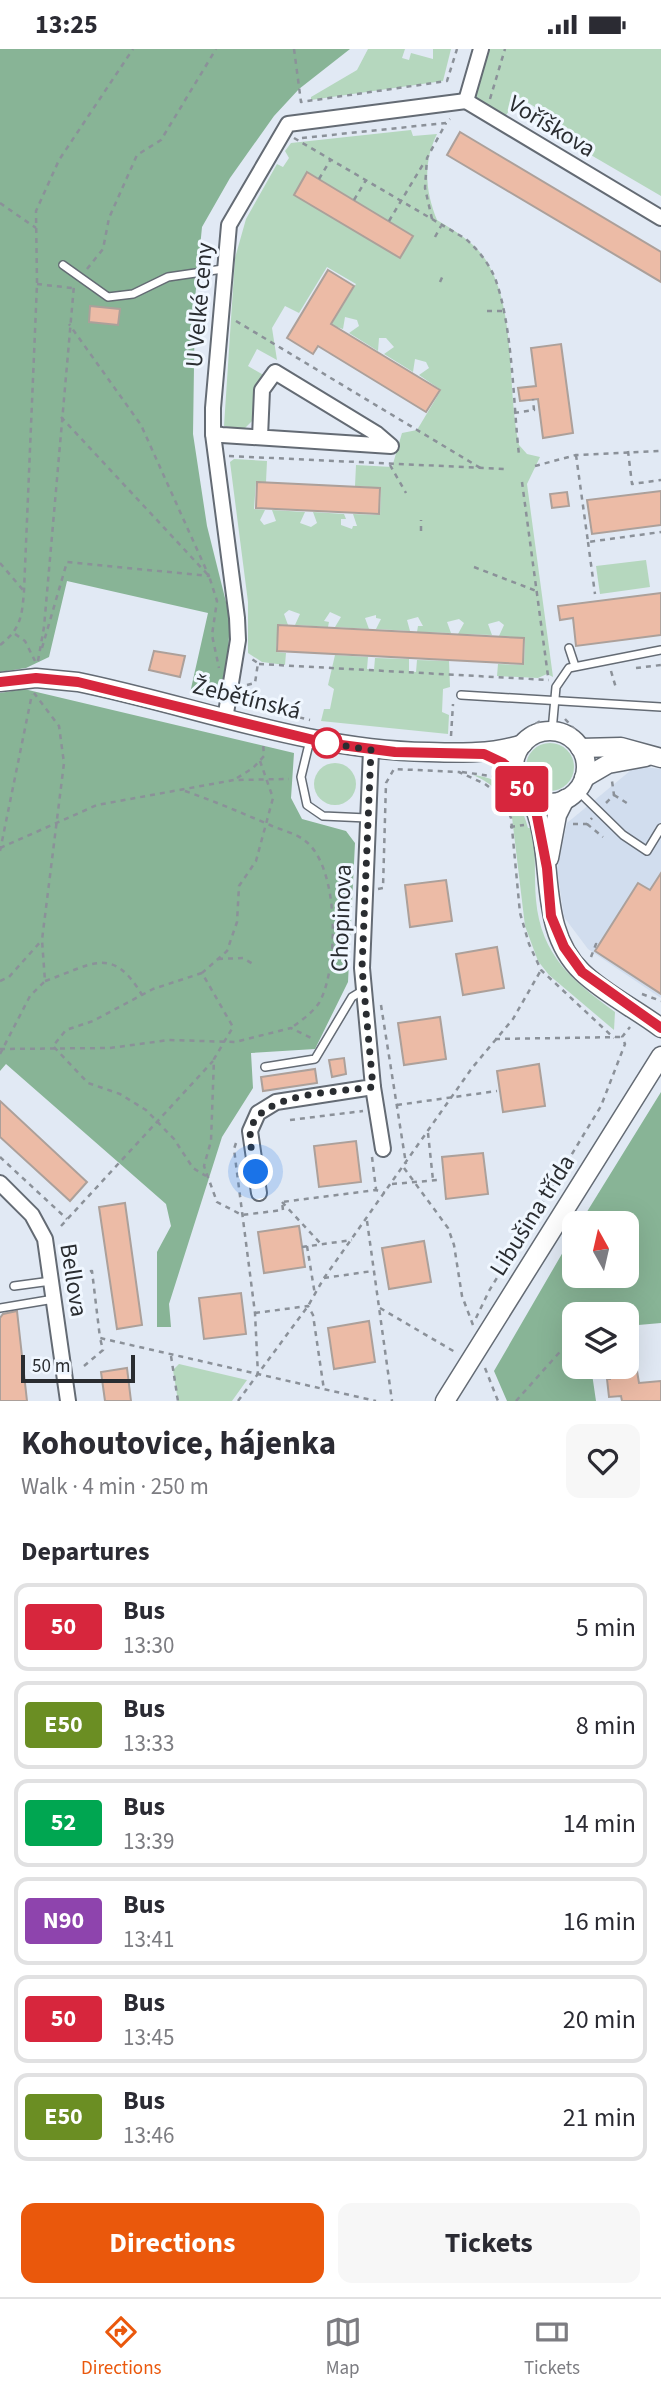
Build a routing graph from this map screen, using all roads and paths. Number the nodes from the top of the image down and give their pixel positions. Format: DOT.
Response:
graph roads {
  1 [pos="133,49"];
  2 [pos="216,49"];
  3 [pos="294,49"];
  4 [pos="457,49"];
  5 [pos="481,49"];
  6 [pos="505,49"];
  7 [pos="460,106"];
  8 [pos="486,112"];
  9 [pos="446,123"];
  10 [pos="426,158"];
  11 [pos="331,159"];
  12 [pos="319,179"];
  13 [pos="366,180"];
  14 [pos="354,200"];
  15 [pos="402,200"];
  16 [pos="0,203"];
  17 [pos="661,218"];
  18 [pos="432,219"];
  19 [pos="389,221"];
  20 [pos="441,226"];
  21 [pos="36,228"];
  22 [pos="435,237"];
  23 [pos="63,265"];
  24 [pos="223,269"];
  25 [pos="444,274"];
  26 [pos="80,278"];
  27 [pos="440,282"];
  28 [pos="37,284"];
  29 [pos="72,288"];
  30 [pos="487,311"];
  31 [pos="504,311"];
  32 [pos="229,316"];
  33 [pos="69,324"];
  34 [pos="533,399"];
  35 [pos="514,413"];
  36 [pos="61,417"];
  37 [pos="213,434"];
  38 [pos="260,437"];
  39 [pos="628,451"];
  40 [pos="661,451"];
  41 [pos="519,455"];
  42 [pos="576,455"];
  43 [pos="223,456"];
  44 [pos="390,465"];
  45 [pos="535,466"];
  46 [pos="482,469"];
  47 [pos="506,469"];
  48 [pos="661,480"];
  49 [pos="522,482"];
  50 [pos="406,492"];
  51 [pos="421,520"];
  52 [pos="421,531"];
  53 [pos="661,532"];
  54 [pos="588,542"];
  55 [pos="0,563"];
  56 [pos="474,567"];
  57 [pos="209,576"];
  58 [pos="24,591"];
  59 [pos="539,592"];
  60 [pos="595,594"];
  61 [pos="15,633"];
  62 [pos="0,645"];
  63 [pos="569,648"];
  64 [pos="661,650"];
  65 [pos="247,651"];
  66 [pos="258,663"];
  67 [pos="37,664"];
  68 [pos="661,665"];
  69 [pos="575,666"];
  70 [pos="624,669"];
  71 [pos="601,671"];
  72 [pos="549,680"];
  73 [pos="558,681"];
  74 [pos="0,682"];
  75 [pos="237,683"];
  76 [pos="616,688"];
  77 [pos="461,695"];
  78 [pos="241,698"];
  79 [pos="453,700"];
  80 [pos="556,701"];
  81 [pos="661,708"];
  82 [pos="544,713"];
  83 [pos="225,719"];
  84 [pos="317,722"];
  85 [pos="258,727"];
  86 [pos="552,731"];
  87 [pos="453,737"];
  88 [pos="524,737"];
  89 [pos="311,739"];
  90 [pos="580,748"];
  91 [pos="371,750"];
  92 [pos="484,754"];
  93 [pos="656,757"];
  94 [pos="260,761"];
  95 [pos="459,772"];
  96 [pos="515,773"];
  97 [pos="611,777"];
  98 [pos="267,778"];
  99 [pos="234,780"];
  100 [pos="301,781"];
  101 [pos="575,789"];
  102 [pos="185,791"];
  103 [pos="614,795"];
  104 [pos="524,798"];
  105 [pos="630,805"];
  106 [pos="599,811"];
  107 [pos="367,818"];
  108 [pos="58,821"];
  109 [pos="266,824"];
  110 [pos="530,824"];
  111 [pos="561,824"];
  112 [pos="587,824"];
  113 [pos="510,827"];
  114 [pos="661,828"];
  115 [pos="603,837"];
  116 [pos="0,849"];
  117 [pos="547,868"];
  118 [pos="372,889"];
  119 [pos="42,940"];
  120 [pos="218,959"];
  121 [pos="253,964"];
  122 [pos="541,970"];
  123 [pos="202,972"];
  124 [pos="0,981"];
  125 [pos="45,981"];
  126 [pos="362,991"];
  127 [pos="142,995"];
  128 [pos="380,995"];
  129 [pos="653,999"];
  130 [pos="641,1013"];
  131 [pos="291,1028"];
  132 [pos="661,1028"];
  133 [pos="622,1037"];
  134 [pos="614,1038"];
  135 [pos="495,1039"];
  136 [pos="327,1041"];
  137 [pos="224,1042"];
  138 [pos="53,1046"];
  139 [pos="2,1051"];
  140 [pos="661,1056"];
  141 [pos="214,1059"];
  142 [pos="265,1067"];
  143 [pos="373,1087"];
  144 [pos="497,1091"];
  145 [pos="453,1097"];
  146 [pos="397,1105"];
  147 [pos="366,1112"];
  148 [pos="290,1120"];
  149 [pos="159,1123"];
  150 [pos="428,1133"];
  151 [pos="238,1139"];
  152 [pos="377,1149"];
  153 [pos="0,1157"];
  154 [pos="405,1165"];
  155 [pos="206,1176"];
  156 [pos="414,1182"];
  157 [pos="0,1183"];
  158 [pos="391,1185"];
  159 [pos="376,1190"];
  160 [pos="259,1193"];
  161 [pos="385,1193"];
  162 [pos="282,1202"];
  163 [pos="242,1215"];
  164 [pos="67,1219"];
  165 [pos="367,1219"];
  166 [pos="61,1226"];
  167 [pos="352,1240"];
  168 [pos="321,1244"];
  169 [pos="307,1246"];
  170 [pos="302,1247"];
  171 [pos="375,1271"];
  172 [pos="70,1273"];
  173 [pos="324,1278"];
  174 [pos="52,1281"];
  175 [pos="14,1286"];
  176 [pos="315,1295"];
  177 [pos="55,1299"];
  178 [pos="308,1306"];
  179 [pos="0,1308"];
  180 [pos="380,1308"];
  181 [pos="255,1313"];
  182 [pos="100,1338"];
  183 [pos="478,1349"];
  184 [pos="562,1349"];
  185 [pos="454,1352"];
  186 [pos="171,1356"];
  187 [pos="84,1366"];
  188 [pos="258,1375"];
  189 [pos="324,1390"];
  190 [pos="243,1394"];
  191 [pos="68,1401"];
  192 [pos="178,1401"];
  193 [pos="238,1401"];
  194 [pos="244,1401"];
  195 [pos="376,1401"];
  196 [pos="393,1401"];
  197 [pos="445,1401"];
  198 [pos="498,1401"];
  199 [pos="516,1401"];
  1 -- 21 [label="path"];
  2 -- 26 [label="path"];
  3 -- 4 [label="path"];
  5 -- 7 [label="street"];
  6 -- 8 [label="path"];
  7 -- 8 [label="street, Voříškova"];
  7 -- 9 [label="path"];
  7 -- 24 [label="street, U Velké ceny"];
  8 -- 17 [label="street, Voříškova"];
  9 -- 10 [label="path"];
  9 -- 11 [label="path"];
  10 -- 15 [label="path"];
  10 -- 18 [label="path"];
  11 -- 12 [label="path"];
  11 -- 13 [label="path"];
  13 -- 14 [label="path"];
  13 -- 15 [label="path"];
  15 -- 18 [label="path"];
  15 -- 19 [label="path"];
  16 -- 21 [label="path"];
  18 -- 20 [label="path"];
  20 -- 22 [label="path"];
  20 -- 31 [label="path"];
  21 -- 28 [label="path"];
  23 -- 26 [label="lane"];
  24 -- 26 [label="lane"];
  24 -- 37 [label="street, U Velké ceny"];
  25 -- 27 [label="path"];
  26 -- 29 [label="path"];
  28 -- 29 [label="path"];
  28 -- 58 [label="path"];
  29 -- 33 [label="path"];
  30 -- 31 [label="path"];
  31 -- 35 [label="path"];
  32 -- 46 [label="path"];
  33 -- 36 [label="path"];
  33 -- 57 [label="path"];
  34 -- 35 [label="path"];
  35 -- 41 [label="path"];
  36 -- 57 [label="path"];
  36 -- 67 [label="path"];
  37 -- 38 [label="street"];
  37 -- 75 [label="street, U Velké ceny"];
  38 -- 38 [label="street"];
  39 -- 40 [label="path"];
  39 -- 42 [label="path"];
  39 -- 48 [label="path"];
  42 -- 45 [label="path"];
  42 -- 54 [label="path"];
  43 -- 44 [label="path"];
  44 -- 46 [label="path"];
  44 -- 50 [label="path"];
  46 -- 47 [label="path"];
  49 -- 59 [label="path"];
  51 -- 52 [label="path"];
  53 -- 54 [label="path"];
  54 -- 60 [label="path"];
  55 -- 58 [label="path"];
  56 -- 59 [label="path"];
  57 -- 67 [label="path"];
  57 -- 75 [label="path"];
  58 -- 61 [label="path"];
  59 -- 72 [label="path"];
  61 -- 62 [label="path"];
  61 -- 67 [label="path"];
  63 -- 69 [label="lane"];
  64 -- 69 [label="lane"];
  65 -- 66 [label="path"];
  66 -- 72 [label="path"];
  66 -- 75 [label="path"];
  68 -- 70 [label="path"];
  69 -- 73 [label="lane"];
  71 -- 76 [label="path"];
  72 -- 73 [label="path"];
  73 -- 80 [label="lane"];
  74 -- 83 [label="street, Žebětínská"];
  75 -- 83 [label="street, U Velké ceny"];
  77 -- 80 [label="lane"];
  78 -- 84 [label="path"];
  79 -- 87 [label="path"];
  80 -- 81 [label="lane"];
  80 -- 86 [label="lane"];
  82 -- 88 [label="path"];
  83 -- 85 [label="street, Žebětínská"];
  85 -- 89 [label="street, Žebětínská"];
  85 -- 94 [label="path"];
  86 -- 88 [label="street"];
  86 -- 90 [label="street"];
  88 -- 92 [label="street, Žebětínská"];
  88 -- 96 [label="street"];
  89 -- 91 [label="street, Žebětínská"];
  89 -- 100 [label="lane"];
  90 -- 93 [label="street"];
  90 -- 101 [label="street"];
  91 -- 92 [label="street, Žebětínská"];
  91 -- 107 [label="street, Chopinova"];
  92 -- 96 [label="street, Žebětínská"];
  93 -- 101 [label="street"];
  94 -- 98 [label="path"];
  94 -- 99 [label="path"];
  95 -- 104 [label="path"];
  95 -- 113 [label="path"];
  95 -- 118 [label="path"];
  96 -- 104 [label="street"];
  97 -- 103 [label="path"];
  98 -- 99 [label="path"];
  98 -- 100 [label="path"];
  98 -- 109 [label="path"];
  99 -- 102 [label="path"];
  100 -- 107 [label="lane"];
  101 -- 104 [label="street"];
  101 -- 106 [label="lane"];
  101 -- 117 [label="street"];
  102 -- 108 [label="path"];
  102 -- 109 [label="path"];
  103 -- 105 [label="path"];
  103 -- 106 [label="path"];
  104 -- 117 [label="street"];
  106 -- 112 [label="path"];
  106 -- 114 [label="lane"];
  107 -- 126 [label="street, Chopinova"];
  108 -- 116 [label="path"];
  108 -- 116 [label="path"];
  108 -- 119 [label="path"];
  109 -- 120 [label="path"];
  109 -- 131 [label="path"];
  110 -- 113 [label="path"];
  111 -- 112 [label="path"];
  112 -- 115 [label="path"];
  113 -- 122 [label="path"];
  117 -- 130 [label="street"];
  119 -- 124 [label="path"];
  119 -- 125 [label="path"];
  120 -- 121 [label="path"];
  120 -- 123 [label="path"];
  122 -- 134 [label="path"];
  122 -- 135 [label="path"];
  123 -- 127 [label="path"];
  123 -- 137 [label="path"];
  125 -- 127 [label="path"];
  125 -- 139 [label="path"];
  126 -- 136 [label="lane"];
  126 -- 143 [label="street, Chopinova"];
  127 -- 138 [label="path"];
  128 -- 146 [label="path"];
  129 -- 130 [label="path"];
  130 -- 132 [label="street"];
  130 -- 133 [label="path"];
  131 -- 136 [label="path"];
  131 -- 137 [label="path"];
  133 -- 134 [label="path"];
  133 -- 156 [label="path"];
  134 -- 135 [label="path"];
  135 -- 145 [label="path"];
  136 -- 142 [label="lane"];
  137 -- 138 [label="path"];
  137 -- 141 [label="path"];
  138 -- 139 [label="path"];
  138 -- 149 [label="path"];
  140 -- 183 [label="street, Libušina třída"];
  141 -- 149 [label="path"];
  141 -- 155 [label="path"];
  143 -- 152 [label="street, Chopinova"];
  143 -- 160 [label="street"];
  144 -- 145 [label="path"];
  145 -- 146 [label="path"];
  145 -- 150 [label="path"];
  146 -- 154 [label="path"];
  147 -- 148 [label="path"];
  149 -- 155 [label="path"];
  149 -- 164 [label="path"];
  150 -- 154 [label="path"];
  150 -- 156 [label="path"];
  151 -- 163 [label="path"];
  152 -- 159 [label="path"];
  153 -- 164 [label="path"];
  154 -- 156 [label="path"];
  154 -- 158 [label="path"];
  155 -- 163 [label="path"];
  156 -- 158 [label="path"];
  157 -- 174 [label="street, Bellova"];
  158 -- 161 [label="path"];
  159 -- 161 [label="path"];
  159 -- 162 [label="path"];
  161 -- 165 [label="path"];
  162 -- 163 [label="path"];
  162 -- 168 [label="path"];
  163 -- 181 [label="path"];
  164 -- 166 [label="path"];
  165 -- 167 [label="path"];
  165 -- 171 [label="path"];
  167 -- 168 [label="path"];
  167 -- 173 [label="path"];
  168 -- 169 [label="path"];
  169 -- 170 [label="path"];
  169 -- 176 [label="path"];
  171 -- 173 [label="path"];
  171 -- 180 [label="path"];
  172 -- 182 [label="path"];
  173 -- 176 [label="path"];
  174 -- 175 [label="lane"];
  174 -- 177 [label="street, Bellova"];
  176 -- 178 [label="path"];
  177 -- 179 [label="lane"];
  177 -- 191 [label="street, Bellova"];
  178 -- 181 [label="path"];
  178 -- 188 [label="path"];
  178 -- 189 [label="path"];
  180 -- 185 [label="path"];
  180 -- 196 [label="path"];
  181 -- 188 [label="path"];
  182 -- 186 [label="path"];
  182 -- 187 [label="path"];
  183 -- 197 [label="street, Libušina třída"];
  183 -- 198 [label="path"];
  184 -- 199 [label="path"];
  186 -- 188 [label="path"];
  186 -- 192 [label="path"];
  188 -- 189 [label="path"];
  188 -- 190 [label="path"];
  189 -- 195 [label="path"];
  190 -- 193 [label="path"];
  190 -- 194 [label="path"];
}
